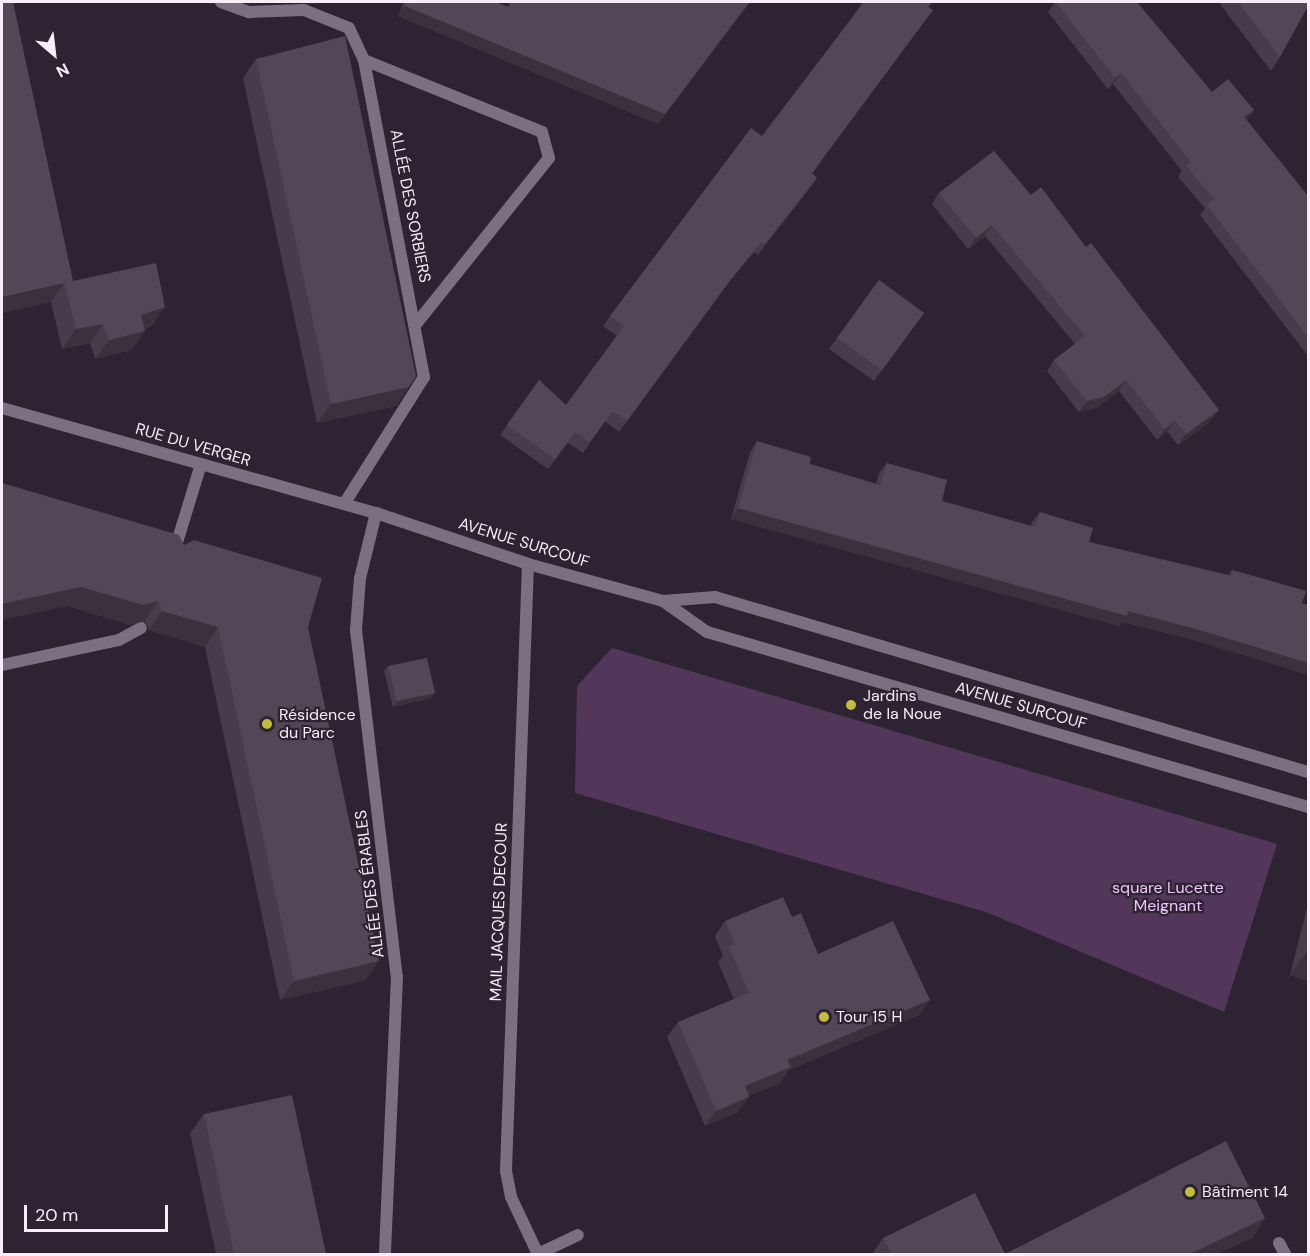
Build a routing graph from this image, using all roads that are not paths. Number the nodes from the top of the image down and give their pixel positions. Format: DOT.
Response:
graph roads {
  1 [pos="221,2"];
  2 [pos="364,60"];
  3 [pos="417,323"];
  4 [pos="2,408"];
  5 [pos="201,464"];
  6 [pos="344,504"];
  7 [pos="376,513"];
  8 [pos="172,557"];
  9 [pos="528,564"];
  10 [pos="663,601"];
  11 [pos="141,628"];
  12 [pos="2,665"];
  13 [pos="1308,772"];
  14 [pos="1308,807"];
  15 [pos="578,1235"];
  16 [pos="385,1254"];
  17 [pos="538,1254"];
  1 -- 2 [label="street, ALLÉE DES SORBIERS"];
  2 -- 3 [label="street, ALLÉE DES SORBIERS"];
  2 -- 3 [label="street"];
  3 -- 6 [label="street, ALLÉE DES SORBIERS"];
  4 -- 5 [label="street, RUE DU VERGER"];
  5 -- 6 [label="street, RUE DU VERGER"];
  5 -- 8 [label="street"];
  6 -- 7 [label="street, RUE DU VERGER"];
  7 -- 9 [label="street, AVENUE SURCOUF"];
  7 -- 16 [label="street, ALLÉE DES ÉRABLES"];
  9 -- 10 [label="street, AVENUE SURCOUF"];
  9 -- 17 [label="street, MAIL JACQUES DECOUR"];
  10 -- 13 [label="street, AVENUE SURCOUF"];
  10 -- 14 [label="street, AVENUE SURCOUF"];
  11 -- 12 [label="street"];
  15 -- 17 [label="street"];
}
